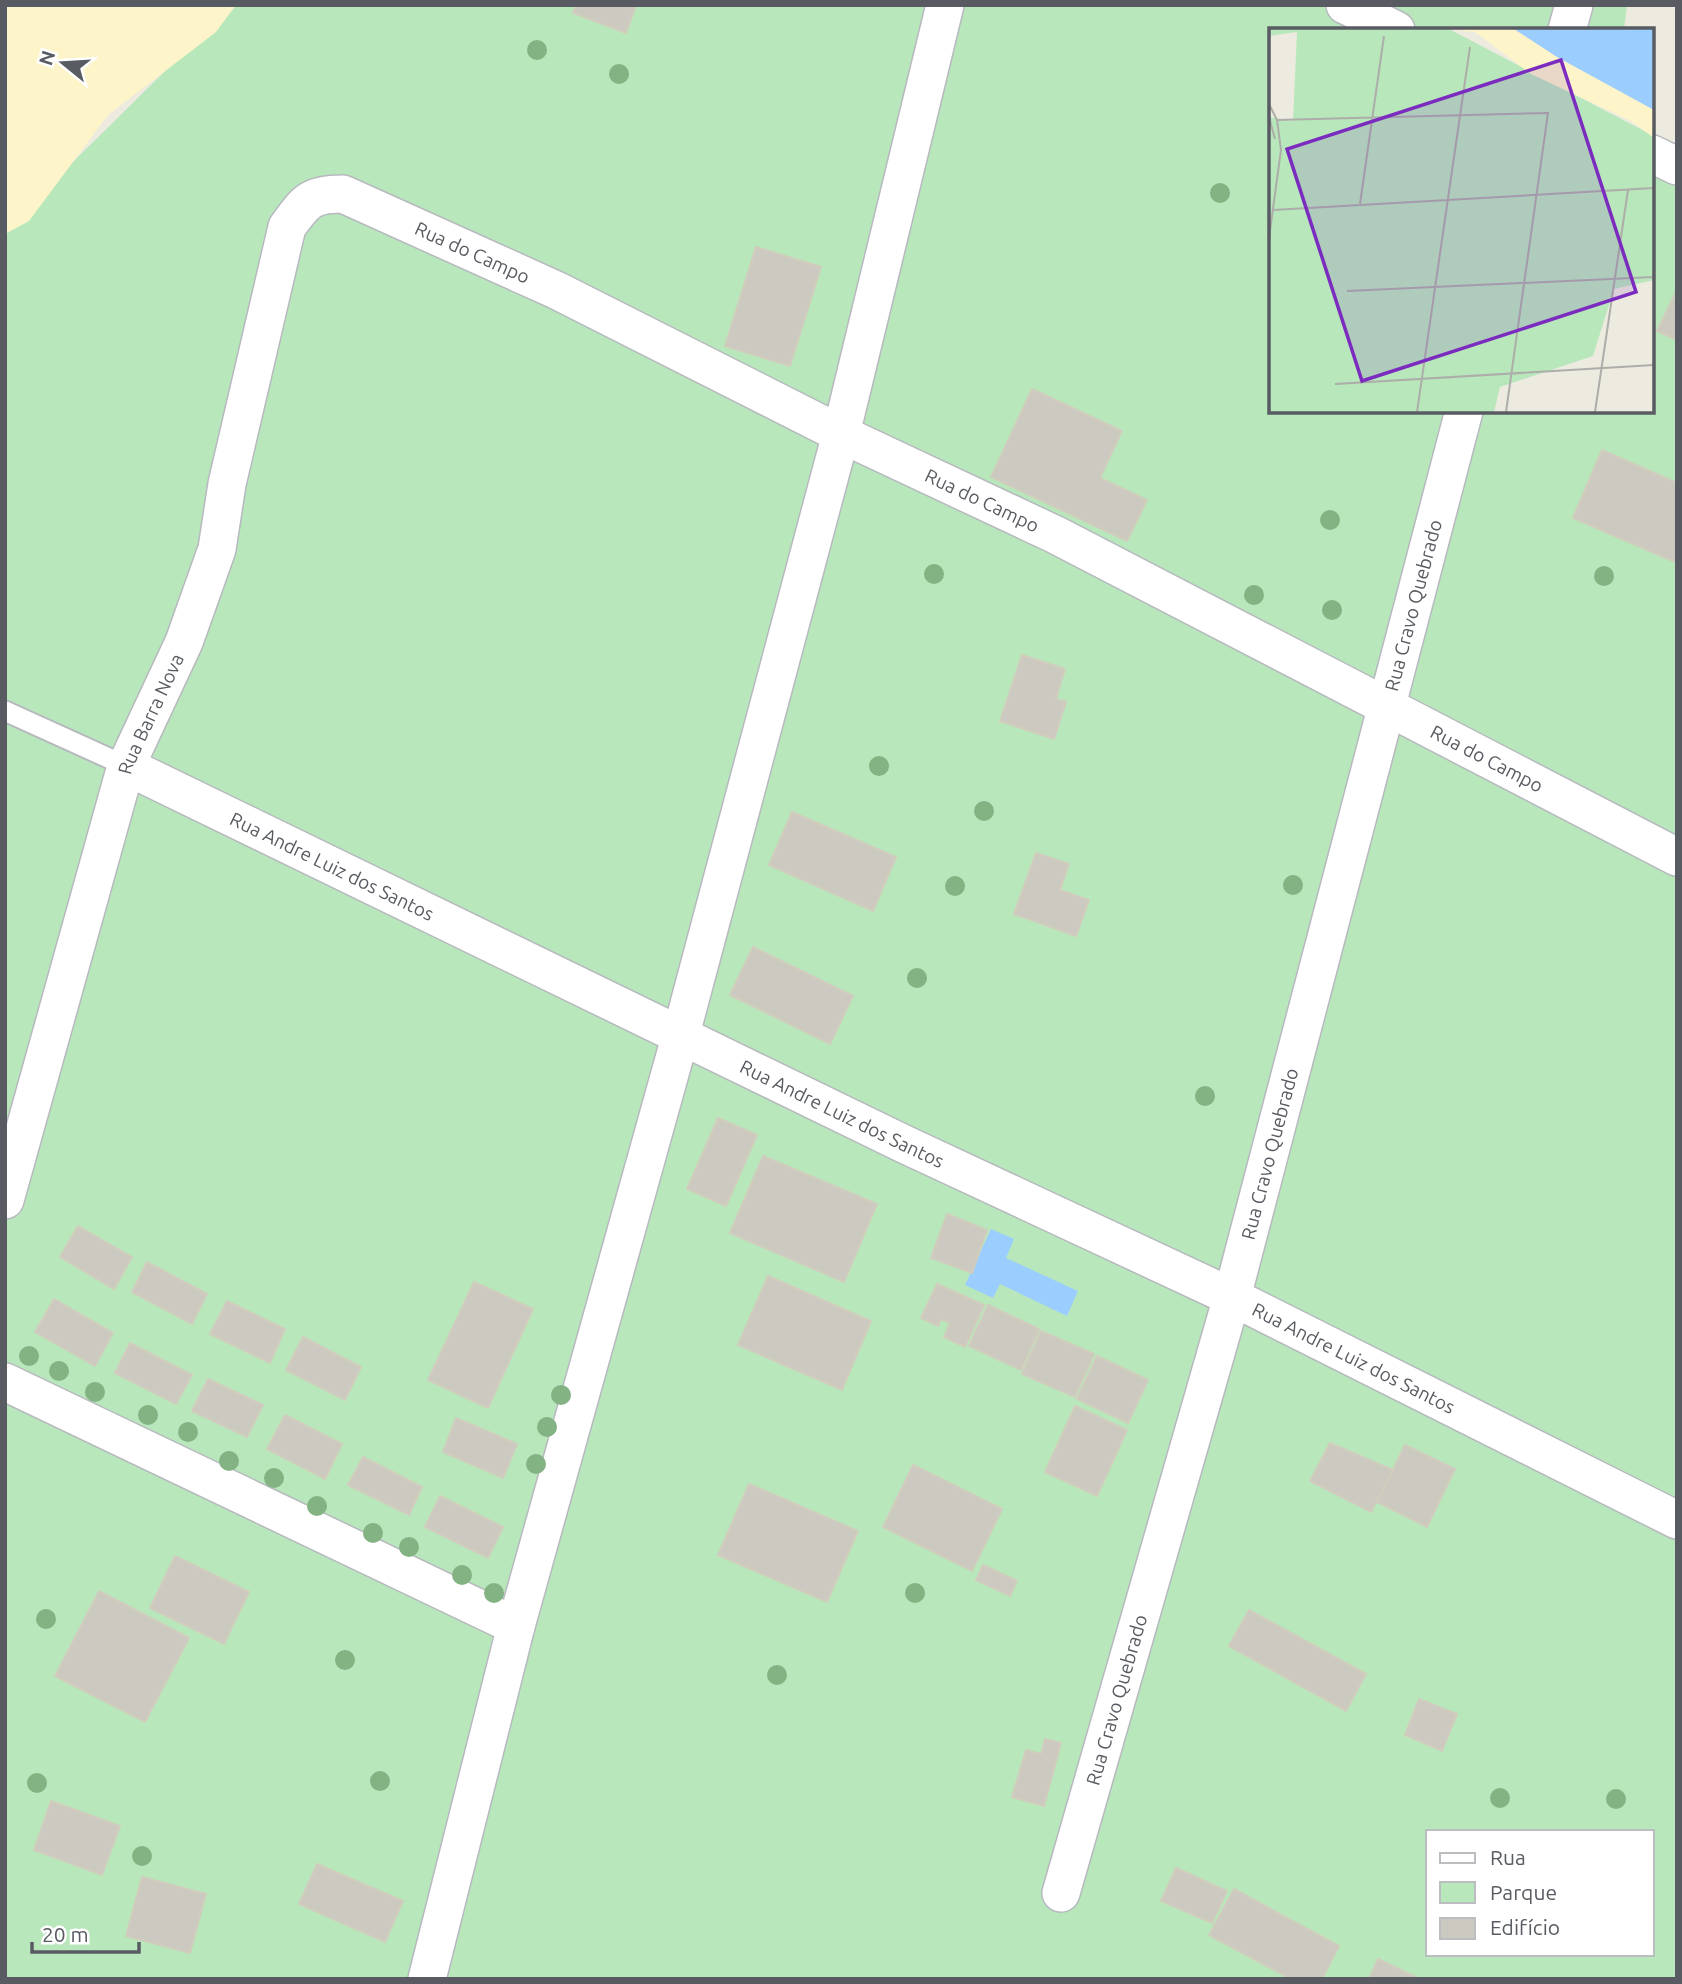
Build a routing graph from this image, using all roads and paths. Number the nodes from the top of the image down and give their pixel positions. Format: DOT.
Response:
graph roads {
  1 [pos="945,5"];
  2 [pos="1345,5"];
  3 [pos="1574,5"];
  4 [pos="1392,28"];
  5 [pos="1568,28"];
  6 [pos="1654,155"];
  7 [pos="1677,166"];
  8 [pos="287,227"];
  9 [pos="1463,413"];
  10 [pos="841,434"];
  11 [pos="1385,706"];
  12 [pos="5,711"];
  13 [pos="126,765"];
  14 [pos="1677,857"];
  15 [pos="681,1034"];
  16 [pos="5,1200"];
  17 [pos="1232,1297"];
  18 [pos="5,1382"];
  19 [pos="1677,1520"];
  20 [pos="516,1626"];
  21 [pos="1061,1893"];
  22 [pos="427,1979"];
  1 -- 10 [label="street"];
  2 -- 4 [label="street"];
  3 -- 5 [label="street"];
  6 -- 7 [label="street"];
  8 -- 10 [label="street, Rua do Campo"];
  8 -- 13 [label="street, Rua Barra Nova"];
  9 -- 11 [label="street, Rua Cravo Quebrado"];
  10 -- 11 [label="street, Rua do Campo"];
  10 -- 15 [label="street"];
  11 -- 14 [label="street, Rua do Campo"];
  11 -- 17 [label="street, Rua Cravo Quebrado"];
  12 -- 13 [label="lane, Rua Andre Luiz dos Santos"];
  13 -- 15 [label="street, Rua Andre Luiz dos Santos"];
  13 -- 16 [label="street, Rua Barra Nova"];
  15 -- 17 [label="street, Rua Andre Luiz dos Santos"];
  15 -- 20 [label="street"];
  17 -- 19 [label="street, Rua Andre Luiz dos Santos"];
  17 -- 21 [label="street, Rua Cravo Quebrado"];
  18 -- 20 [label="street"];
  20 -- 22 [label="street"];
}
